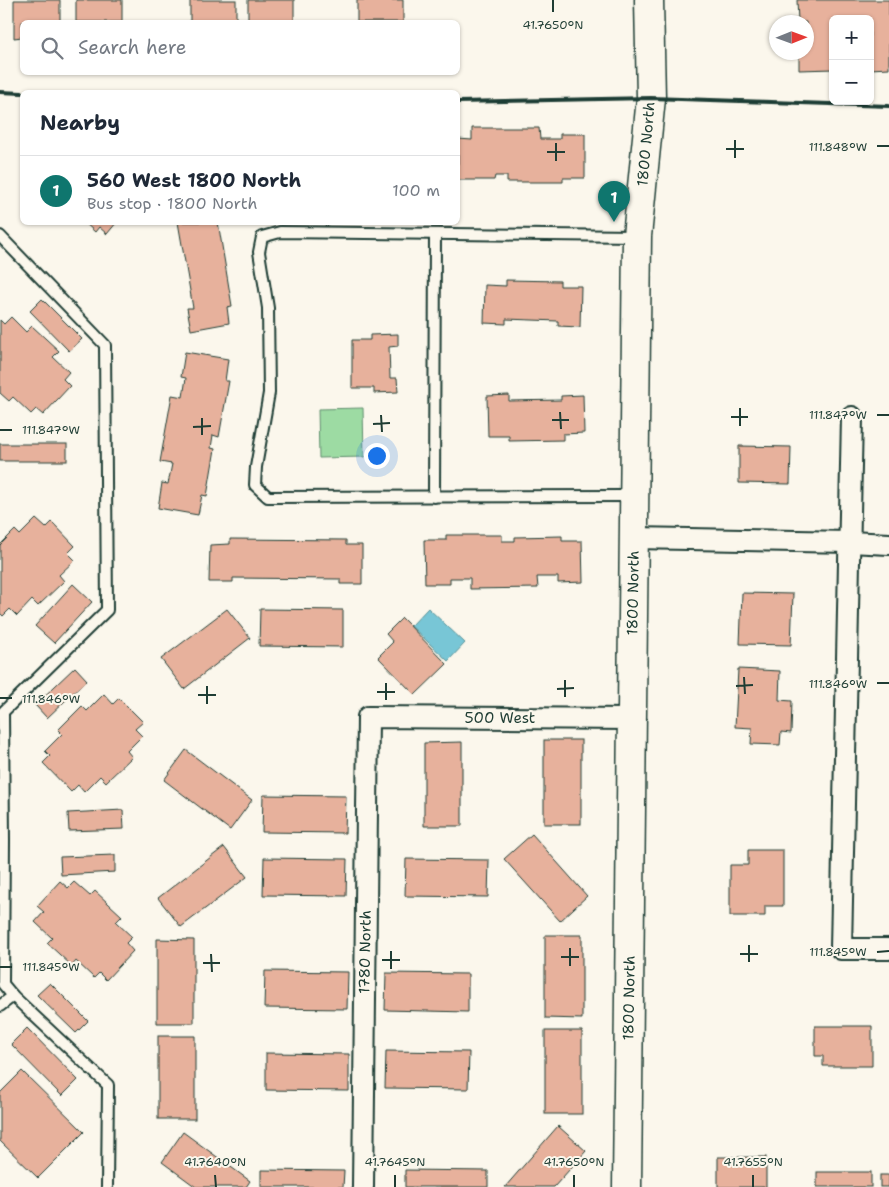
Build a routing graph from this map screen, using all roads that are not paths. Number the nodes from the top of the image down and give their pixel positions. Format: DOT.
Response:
graph roads {
  1 [pos="650,0"];
  2 [pos="435,234"];
  3 [pos="0,236"];
  4 [pos="637,236"];
  5 [pos="852,417"];
  6 [pos="634,496"];
  7 [pos="434,497"];
  8 [pos="634,538"];
  9 [pos="850,542"];
  10 [pos="889,544"];
  11 [pos="368,717"];
  12 [pos="632,718"];
  13 [pos="889,949"];
  14 [pos="13,996"];
  15 [pos="0,1006"];
  16 [pos="106,1187"];
  17 [pos="363,1187"];
  18 [pos="627,1187"];
  1 -- 4 [label="street, 1800 North"];
  2 -- 4 [label="lane"];
  2 -- 7 [label="lane"];
  2 -- 7 [label="lane"];
  3 -- 14 [label="lane"];
  4 -- 6 [label="street, 1800 North"];
  5 -- 9 [label="street"];
  6 -- 7 [label="lane"];
  6 -- 8 [label="street, 1800 North"];
  8 -- 9 [label="street"];
  8 -- 12 [label="street, 1800 North"];
  9 -- 10 [label="street"];
  9 -- 13 [label="street"];
  11 -- 12 [label="street, 500 West"];
  11 -- 17 [label="street, 1780 North"];
  12 -- 18 [label="street, 1800 North"];
  14 -- 15 [label="lane"];
  14 -- 16 [label="lane"];
}
